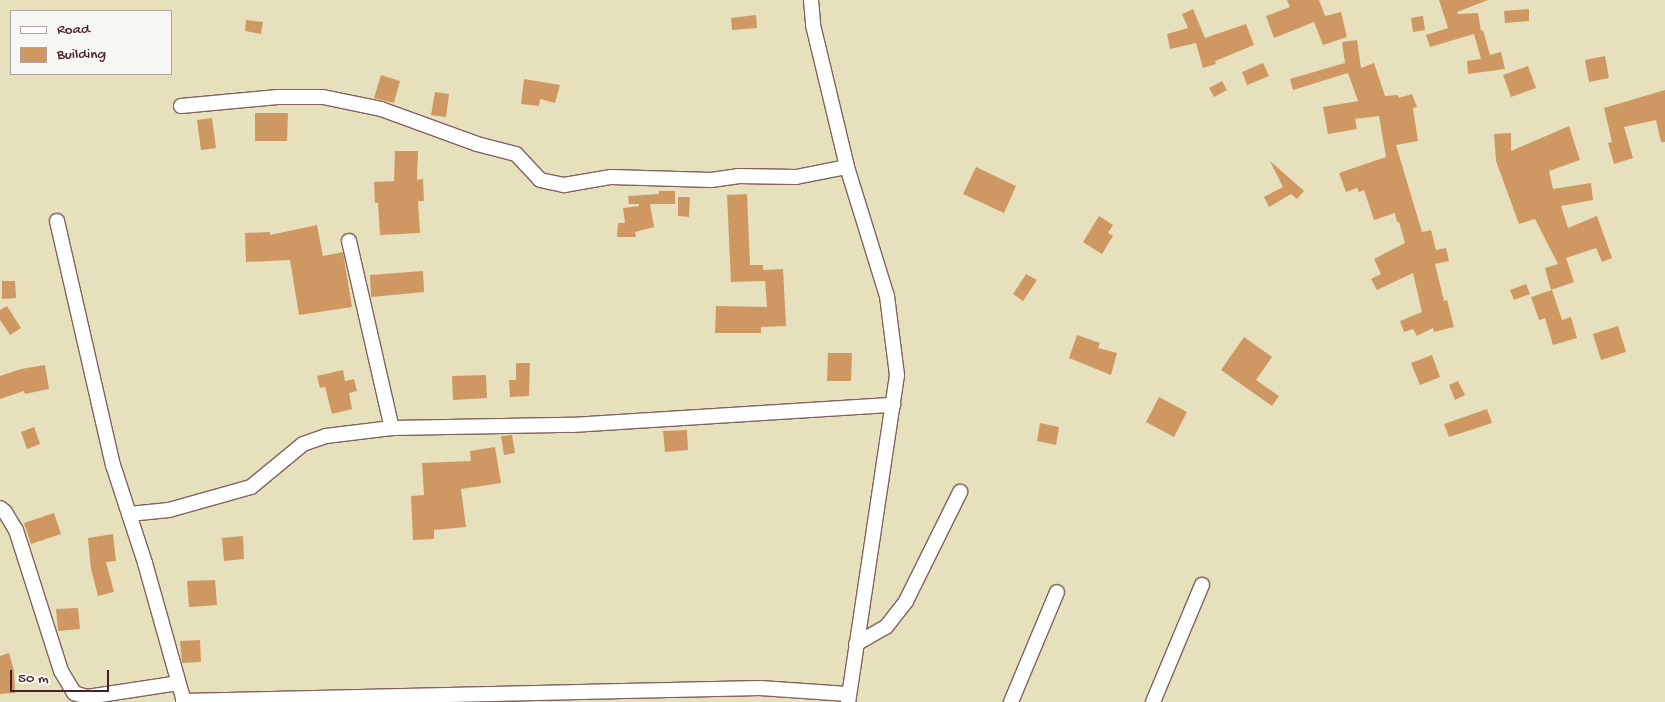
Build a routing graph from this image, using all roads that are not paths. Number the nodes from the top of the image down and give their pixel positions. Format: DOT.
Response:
graph roads {
  1 [pos="811,0"];
  2 [pos="181,106"];
  3 [pos="847,167"];
  4 [pos="57,221"];
  5 [pos="350,240"];
  6 [pos="893,405"];
  7 [pos="392,428"];
  8 [pos="960,492"];
  9 [pos="0,508"];
  10 [pos="129,514"];
  11 [pos="1202,585"];
  12 [pos="1057,592"];
  13 [pos="856,644"];
  14 [pos="178,683"];
  15 [pos="848,698"];
  16 [pos="184,702"];
  17 [pos="1011,702"];
  18 [pos="1152,702"];
  1 -- 3 [label="street"];
  2 -- 3 [label="street"];
  3 -- 6 [label="street"];
  4 -- 10 [label="street"];
  5 -- 7 [label="street"];
  6 -- 7 [label="street"];
  6 -- 13 [label="street"];
  7 -- 10 [label="street"];
  8 -- 13 [label="street"];
  9 -- 14 [label="street"];
  10 -- 14 [label="street"];
  11 -- 18 [label="street"];
  12 -- 17 [label="street"];
  13 -- 15 [label="street"];
  14 -- 16 [label="street"];
  15 -- 16 [label="street"];
}
